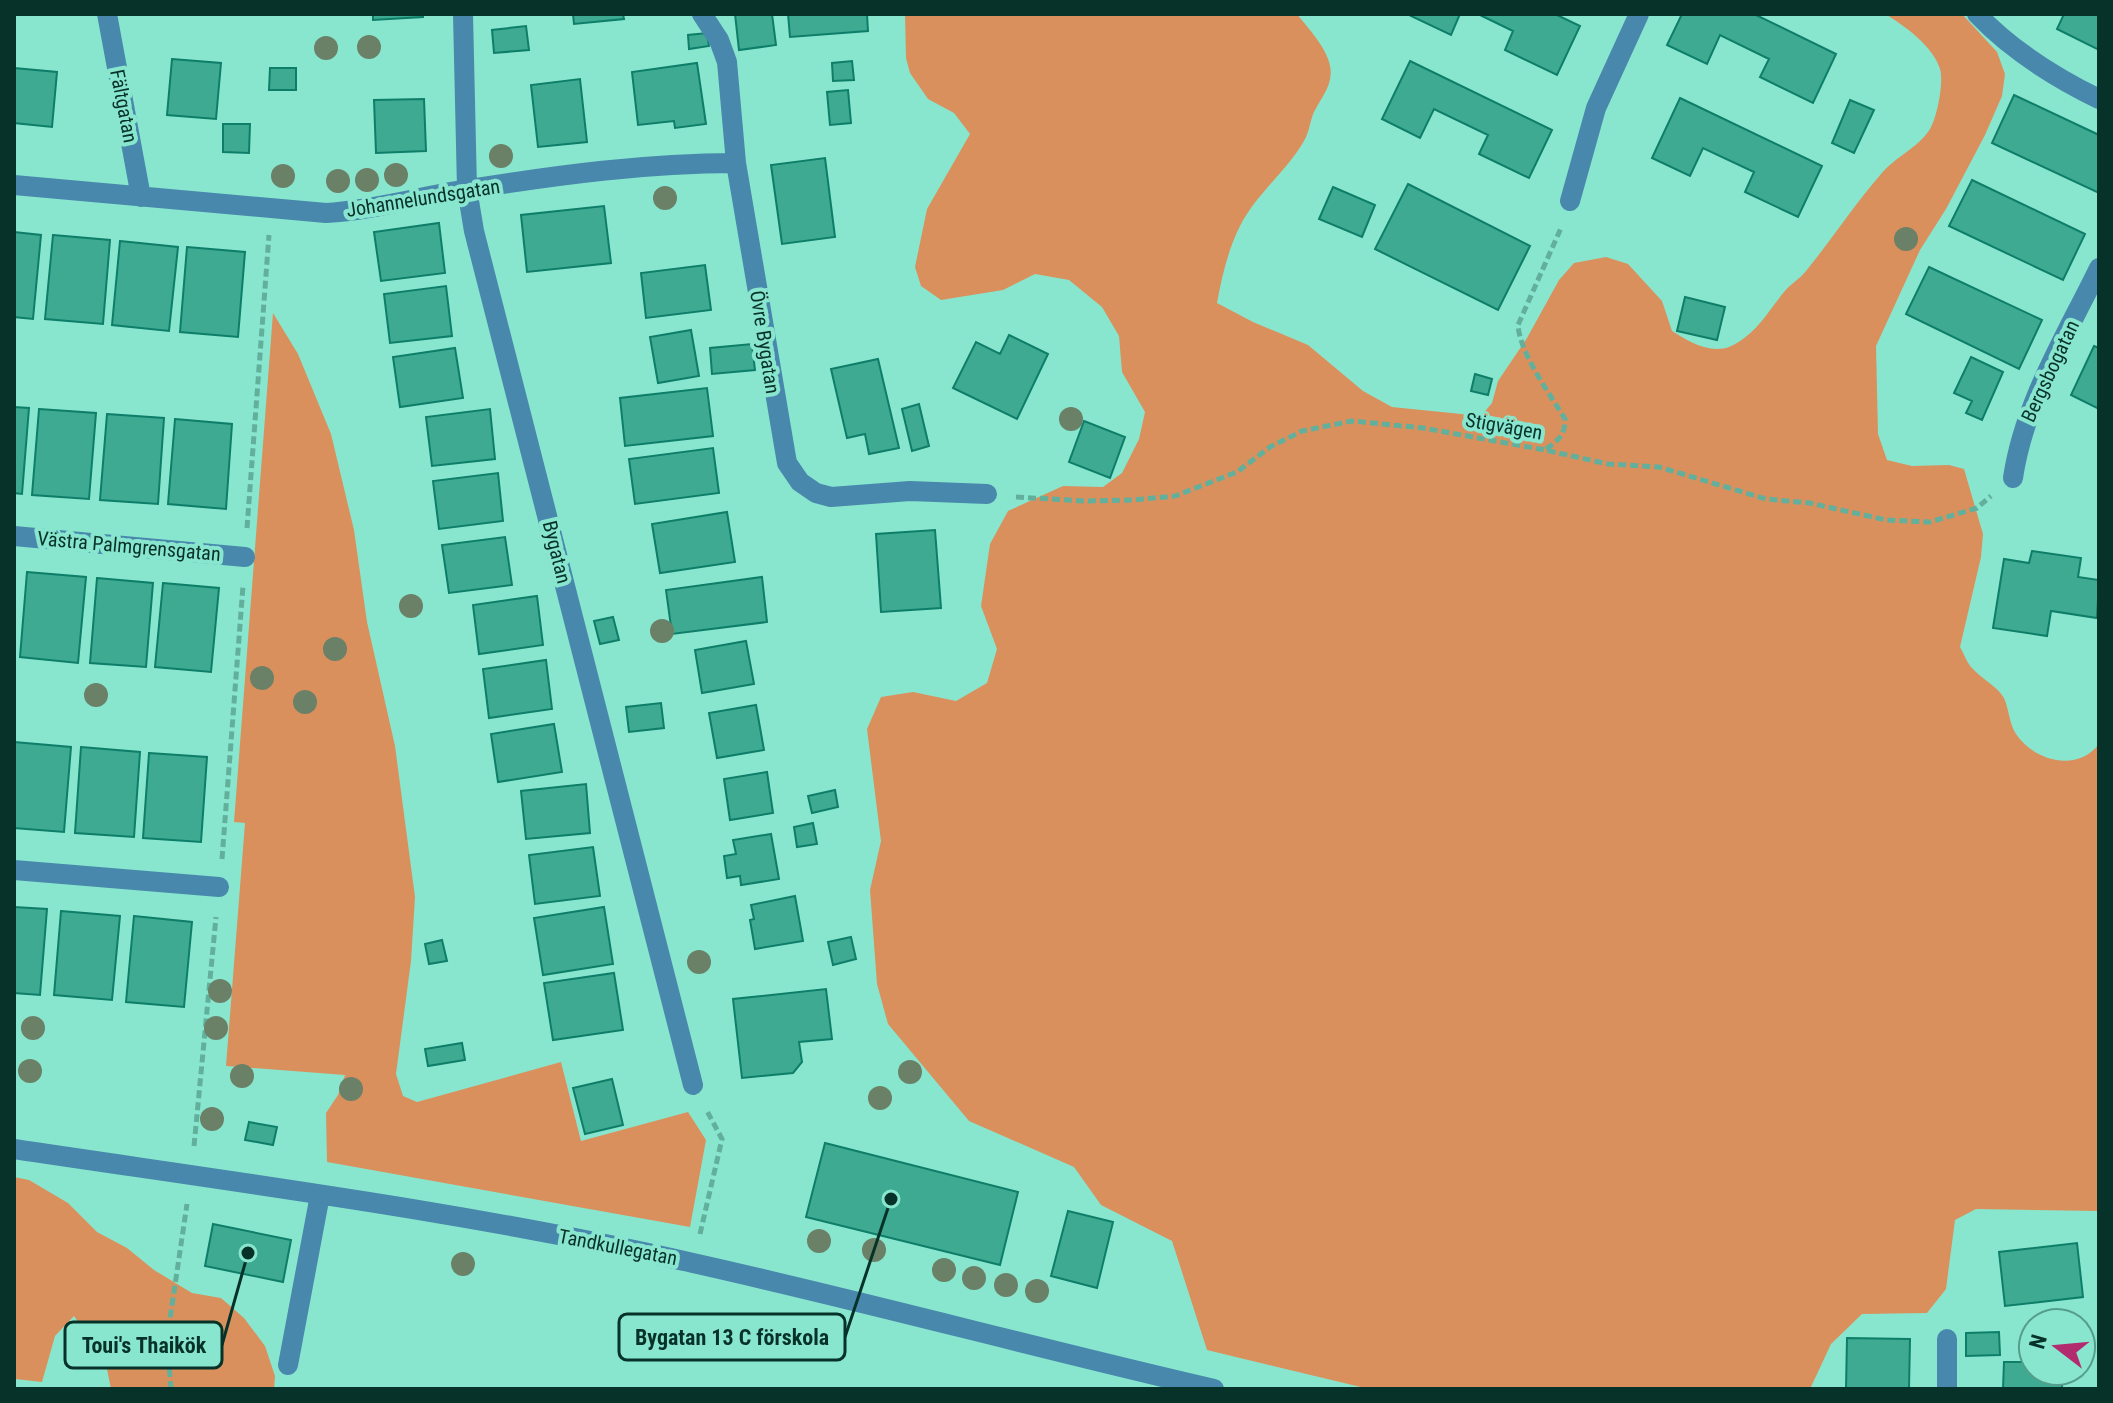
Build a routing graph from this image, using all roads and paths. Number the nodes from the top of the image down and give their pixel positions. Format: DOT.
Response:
graph roads {
  1 [pos="107,14"];
  2 [pos="463,14"];
  3 [pos="702,14"];
  4 [pos="1639,14"];
  5 [pos="1977,14"];
  6 [pos="2099,99"];
  7 [pos="736,163"];
  8 [pos="14,185"];
  9 [pos="467,189"];
  10 [pos="141,197"];
  11 [pos="1570,201"];
  12 [pos="271,209"];
  13 [pos="2099,268"];
  14 [pos="1545,450"];
  15 [pos="2013,478"];
  16 [pos="987,494"];
  17 [pos="14,536"];
  18 [pos="245,557"];
  19 [pos="14,870"];
  20 [pos="219,887"];
  21 [pos="693,1085"];
  22 [pos="14,1149"];
  23 [pos="191,1175"];
  24 [pos="320,1195"];
  25 [pos="693,1262"];
  26 [pos="1947,1339"];
  27 [pos="288,1365"];
  28 [pos="171,1389"];
  29 [pos="1214,1389"];
  30 [pos="1947,1389"];
  1 -- 10 [label="street, Fältgatan"];
  2 -- 9 [label="street, Bygatan"];
  3 -- 7 [label="street, Övre Bygatan"];
  4 -- 11 [label="street"];
  5 -- 6 [label="street"];
  7 -- 9 [label="street, Johannelundsgatan"];
  7 -- 16 [label="street, Övre Bygatan"];
  8 -- 10 [label="street, Johannelundsgatan"];
  9 -- 12 [label="street, Johannelundsgatan"];
  9 -- 21 [label="street, Bygatan"];
  10 -- 12 [label="street, Johannelundsgatan"];
  11 -- 14 [label="path"];
  12 -- 18 [label="path"];
  13 -- 15 [label="street, Bergsbogatan"];
  14 -- 15 [label="path, Stigvägen"];
  14 -- 16 [label="path, Stigvägen"];
  17 -- 18 [label="street, Västra Palmgrensgatan"];
  18 -- 20 [label="path"];
  19 -- 20 [label="street"];
  20 -- 23 [label="path"];
  21 -- 25 [label="path"];
  22 -- 23 [label="street, Tandkullegatan"];
  23 -- 24 [label="street, Tandkullegatan"];
  23 -- 28 [label="path"];
  24 -- 25 [label="street, Tandkullegatan"];
  24 -- 27 [label="street"];
  25 -- 29 [label="street, Tandkullegatan"];
  26 -- 30 [label="street"];
}
